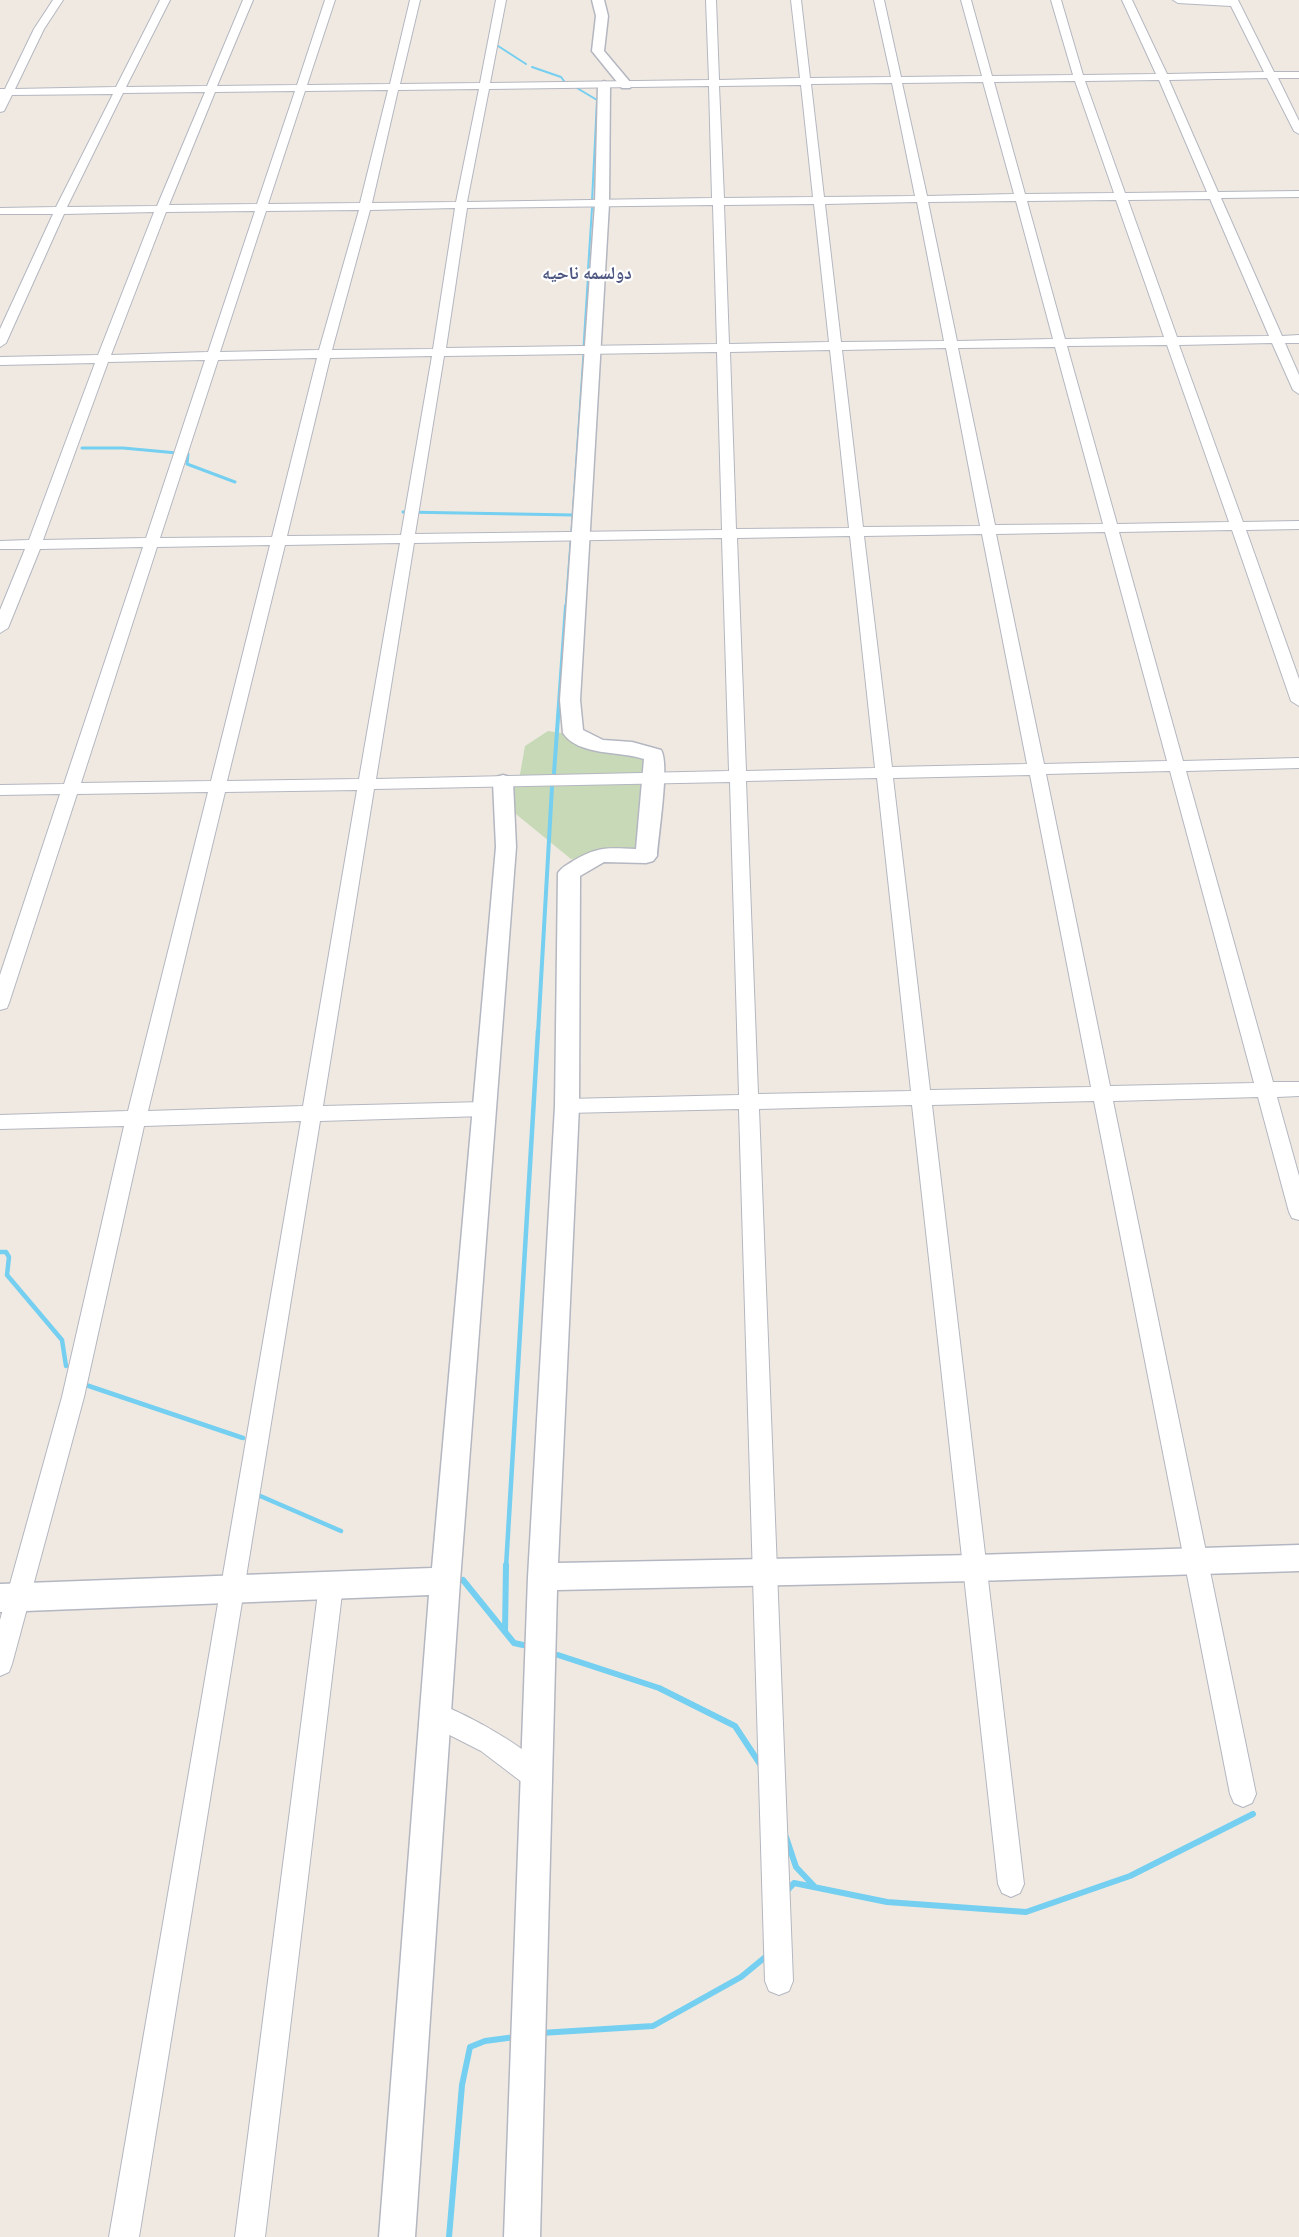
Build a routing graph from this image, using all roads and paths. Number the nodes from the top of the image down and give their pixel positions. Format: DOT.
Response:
graph roads {
  1 [pos="58,0"];
  2 [pos="165,0"];
  3 [pos="248,0"];
  4 [pos="330,0"];
  5 [pos="415,0"];
  6 [pos="501,0"];
  7 [pos="598,0"];
  8 [pos="711,0"];
  9 [pos="796,0"];
  10 [pos="879,0"];
  11 [pos="966,0"];
  12 [pos="1056,0"];
  13 [pos="1127,0"];
  14 [pos="1178,0"];
  15 [pos="1234,1"];
  16 [pos="1271,75"];
  17 [pos="1299,75"];
  18 [pos="1162,76"];
  19 [pos="1079,78"];
  20 [pos="987,79"];
  21 [pos="896,80"];
  22 [pos="805,81"];
  23 [pos="714,82"];
  24 [pos="483,85"];
  25 [pos="604,85"];
  26 [pos="626,85"];
  27 [pos="393,86"];
  28 [pos="303,88"];
  29 [pos="212,89"];
  30 [pos="121,90"];
  31 [pos="4,92"];
  32 [pos="0,109"];
  33 [pos="1299,131"];
  34 [pos="1299,194"];
  35 [pos="1212,195"];
  36 [pos="1121,196"];
  37 [pos="1020,198"];
  38 [pos="922,200"];
  39 [pos="819,201"];
  40 [pos="718,202"];
  41 [pos="602,204"];
  42 [pos="461,205"];
  43 [pos="365,207"];
  44 [pos="262,209"];
  45 [pos="60,210"];
  46 [pos="161,210"];
  47 [pos="0,211"];
  48 [pos="1299,339"];
  49 [pos="1277,340"];
  50 [pos="1172,341"];
  51 [pos="0,343"];
  52 [pos="1060,343"];
  53 [pos="951,345"];
  54 [pos="835,347"];
  55 [pos="723,348"];
  56 [pos="592,350"];
  57 [pos="439,353"];
  58 [pos="324,354"];
  59 [pos="212,356"];
  60 [pos="102,359"];
  61 [pos="0,361"];
  62 [pos="1299,390"];
  63 [pos="1299,525"];
  64 [pos="1237,526"];
  65 [pos="1111,528"];
  66 [pos="989,530"];
  67 [pos="856,532"];
  68 [pos="730,533"];
  69 [pos="580,536"];
  70 [pos="408,539"];
  71 [pos="278,541"];
  72 [pos="151,543"];
  73 [pos="0,545"];
  74 [pos="34,545"];
  75 [pos="0,628"];
  76 [pos="1299,701"];
  77 [pos="1299,763"];
  78 [pos="1176,766"];
  79 [pos="1037,769"];
  80 [pos="884,772"];
  81 [pos="738,775"];
  82 [pos="654,777"];
  83 [pos="503,782"];
  84 [pos="367,783"];
  85 [pos="218,786"];
  86 [pos="70,789"];
  87 [pos="0,790"];
  88 [pos="0,1004"];
  89 [pos="1299,1089"];
  90 [pos="1265,1090"];
  91 [pos="1102,1094"];
  92 [pos="921,1098"];
  93 [pos="749,1101"];
  94 [pos="567,1106"];
  95 [pos="484,1109"];
  96 [pos="312,1114"];
  97 [pos="136,1118"];
  98 [pos="0,1122"];
  99 [pos="1299,1212"];
  100 [pos="1299,1558"];
  101 [pos="1196,1561"];
  102 [pos="975,1568"];
  103 [pos="766,1573"];
  104 [pos="543,1577"];
  105 [pos="445,1581"];
  106 [pos="332,1585"];
  107 [pos="232,1589"];
  108 [pos="9,1597"];
  109 [pos="0,1664"];
  110 [pos="435,1714"];
  111 [pos="536,1777"];
  112 [pos="1243,1794"];
  113 [pos="1011,1884"];
  114 [pos="779,1981"];
  115 [pos="124,2237"];
  116 [pos="250,2237"];
  117 [pos="397,2237"];
  118 [pos="522,2237"];
  1 -- 31 [label="street"];
  2 -- 30 [label="street"];
  3 -- 29 [label="street"];
  4 -- 28 [label="street"];
  5 -- 27 [label="street"];
  6 -- 24 [label="street"];
  7 -- 26 [label="street"];
  8 -- 23 [label="street"];
  9 -- 22 [label="street"];
  10 -- 21 [label="street"];
  11 -- 20 [label="street"];
  12 -- 19 [label="street"];
  13 -- 18 [label="street"];
  14 -- 15 [label="street"];
  15 -- 16 [label="street"];
  16 -- 17 [label="street"];
  16 -- 18 [label="street"];
  16 -- 33 [label="street"];
  18 -- 19 [label="street"];
  18 -- 35 [label="street"];
  19 -- 20 [label="street"];
  19 -- 36 [label="street"];
  20 -- 21 [label="street"];
  20 -- 37 [label="street"];
  21 -- 22 [label="street"];
  21 -- 38 [label="street"];
  22 -- 23 [label="street"];
  22 -- 39 [label="street"];
  23 -- 26 [label="street"];
  23 -- 40 [label="street"];
  24 -- 25 [label="street"];
  24 -- 27 [label="street"];
  24 -- 42 [label="street"];
  25 -- 26 [label="street"];
  25 -- 41 [label="street"];
  27 -- 28 [label="street"];
  27 -- 43 [label="street"];
  28 -- 29 [label="street"];
  28 -- 44 [label="street"];
  29 -- 30 [label="street"];
  29 -- 46 [label="street"];
  30 -- 31 [label="street"];
  30 -- 45 [label="street"];
  31 -- 32 [label="street"];
  34 -- 35 [label="street"];
  35 -- 36 [label="street"];
  35 -- 49 [label="street"];
  36 -- 37 [label="street"];
  36 -- 50 [label="street"];
  37 -- 38 [label="street"];
  37 -- 52 [label="street"];
  38 -- 39 [label="street"];
  38 -- 53 [label="street"];
  39 -- 40 [label="street"];
  39 -- 54 [label="street"];
  40 -- 41 [label="street"];
  40 -- 55 [label="street"];
  41 -- 42 [label="street"];
  41 -- 56 [label="street"];
  42 -- 43 [label="street"];
  42 -- 57 [label="street"];
  43 -- 44 [label="street"];
  43 -- 58 [label="street"];
  44 -- 46 [label="street"];
  44 -- 59 [label="street"];
  45 -- 46 [label="street"];
  45 -- 47 [label="street"];
  45 -- 51 [label="street"];
  46 -- 60 [label="street"];
  48 -- 49 [label="street"];
  49 -- 50 [label="street"];
  49 -- 62 [label="street"];
  50 -- 52 [label="street"];
  50 -- 64 [label="street"];
  52 -- 53 [label="street"];
  52 -- 65 [label="street"];
  53 -- 54 [label="street"];
  53 -- 66 [label="street"];
  54 -- 55 [label="street"];
  54 -- 67 [label="street"];
  55 -- 56 [label="street"];
  55 -- 68 [label="street"];
  56 -- 57 [label="street"];
  56 -- 69 [label="street"];
  57 -- 58 [label="street"];
  57 -- 70 [label="street"];
  58 -- 59 [label="street"];
  58 -- 71 [label="street"];
  59 -- 60 [label="street"];
  59 -- 72 [label="street"];
  60 -- 61 [label="street"];
  60 -- 74 [label="street"];
  63 -- 64 [label="street"];
  64 -- 65 [label="street"];
  64 -- 76 [label="street"];
  65 -- 66 [label="street"];
  65 -- 78 [label="street"];
  66 -- 67 [label="street"];
  66 -- 79 [label="street"];
  67 -- 68 [label="street"];
  67 -- 80 [label="street"];
  68 -- 69 [label="street"];
  68 -- 81 [label="street"];
  69 -- 70 [label="street"];
  69 -- 82 [label="street"];
  70 -- 71 [label="street"];
  70 -- 84 [label="street"];
  71 -- 72 [label="street"];
  71 -- 85 [label="street"];
  72 -- 74 [label="street"];
  72 -- 86 [label="street"];
  73 -- 74 [label="street"];
  74 -- 75 [label="street"];
  77 -- 78 [label="street"];
  78 -- 79 [label="street"];
  78 -- 90 [label="street"];
  79 -- 80 [label="street"];
  79 -- 91 [label="street"];
  80 -- 81 [label="street"];
  80 -- 92 [label="street"];
  81 -- 82 [label="street"];
  81 -- 93 [label="street"];
  82 -- 83 [label="street"];
  82 -- 94 [label="street"];
  83 -- 84 [label="street"];
  83 -- 95 [label="street"];
  84 -- 85 [label="street"];
  84 -- 96 [label="street"];
  85 -- 86 [label="street"];
  85 -- 97 [label="street"];
  86 -- 87 [label="street"];
  86 -- 88 [label="street"];
  89 -- 90 [label="street"];
  90 -- 91 [label="street"];
  90 -- 99 [label="street"];
  91 -- 92 [label="street"];
  91 -- 101 [label="street"];
  92 -- 93 [label="street"];
  92 -- 102 [label="street"];
  93 -- 94 [label="street"];
  93 -- 103 [label="street"];
  94 -- 104 [label="street"];
  95 -- 96 [label="street"];
  95 -- 105 [label="street"];
  96 -- 97 [label="street"];
  96 -- 107 [label="street"];
  97 -- 98 [label="street"];
  97 -- 108 [label="street"];
  100 -- 101 [label="street"];
  101 -- 102 [label="street"];
  101 -- 112 [label="street"];
  102 -- 103 [label="street"];
  102 -- 113 [label="street"];
  103 -- 104 [label="street"];
  103 -- 114 [label="street"];
  104 -- 111 [label="street"];
  105 -- 106 [label="street"];
  105 -- 110 [label="street"];
  106 -- 107 [label="street"];
  106 -- 116 [label="street"];
  107 -- 108 [label="street"];
  107 -- 115 [label="street"];
  108 -- 109 [label="street"];
  110 -- 111 [label="street"];
  110 -- 117 [label="street"];
  111 -- 118 [label="street"];
}
